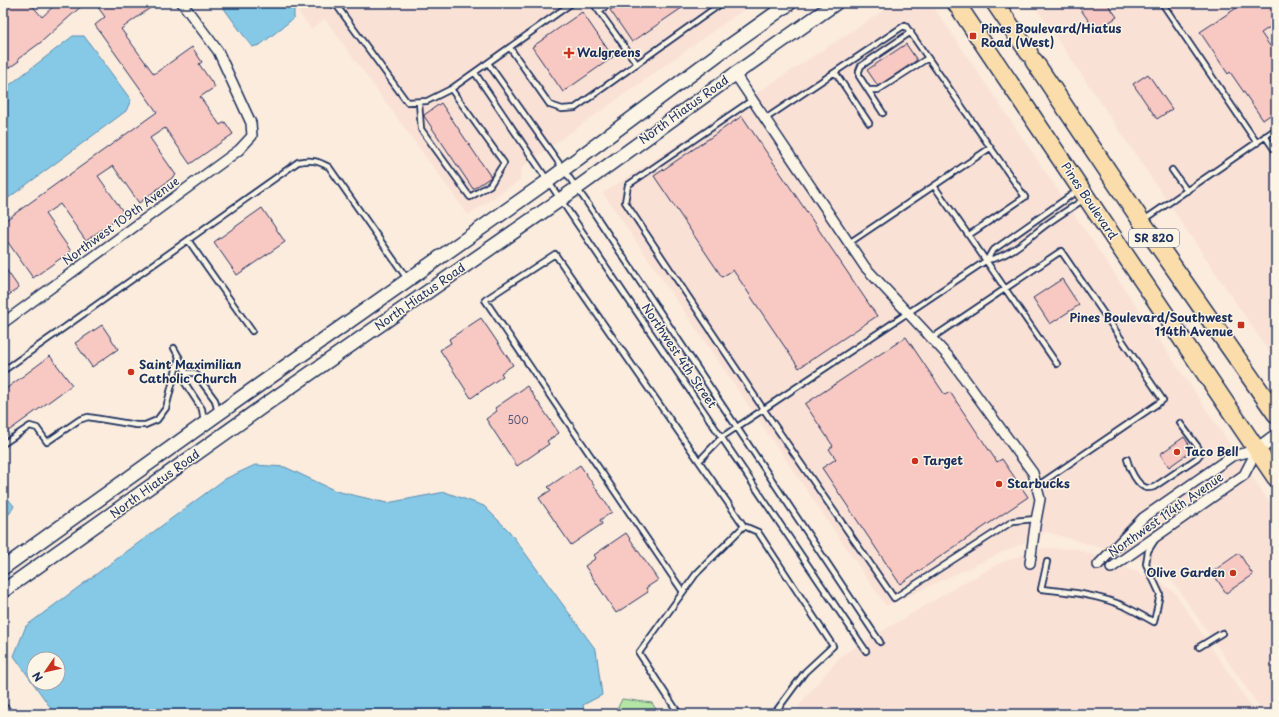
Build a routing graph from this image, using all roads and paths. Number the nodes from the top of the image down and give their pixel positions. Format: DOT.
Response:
graph roads {
  1 [pos="182,3"];
  2 [pos="330,3"];
  3 [pos="343,3"];
  4 [pos="572,3"];
  5 [pos="593,3"];
  6 [pos="611,3"];
  7 [pos="722,3"];
  8 [pos="790,3"];
  9 [pos="836,3"];
  10 [pos="956,3"];
  11 [pos="996,3"];
  12 [pos="1162,3"];
  13 [pos="337,6"];
  14 [pos="599,11"];
  15 [pos="911,32"];
  16 [pos="510,48"];
  17 [pos="928,58"];
  18 [pos="488,63"];
  19 [pos="637,64"];
  20 [pos="835,72"];
  21 [pos="475,73"];
  22 [pos="735,74"];
  23 [pos="452,90"];
  24 [pos="868,90"];
  25 [pos="752,100"];
  26 [pos="419,102"];
  27 [pos="883,113"];
  28 [pos="765,119"];
  29 [pos="869,123"];
  30 [pos="1276,129"];
  31 [pos="1265,136"];
  32 [pos="1257,143"];
  33 [pos="990,148"];
  34 [pos="1276,152"];
  35 [pos="563,170"];
  36 [pos="1172,170"];
  37 [pos="548,181"];
  38 [pos="934,186"];
  39 [pos="577,188"];
  40 [pos="1187,191"];
  41 [pos="1083,193"];
  42 [pos="560,200"];
  43 [pos="1142,222"];
  44 [pos="969,235"];
  45 [pos="188,240"];
  46 [pos="849,243"];
  47 [pos="987,260"];
  48 [pos="408,280"];
  49 [pos="1005,289"];
  50 [pos="909,313"];
  51 [pos="3,323"];
  52 [pos="252,331"];
  53 [pos="932,338"];
  54 [pos="174,348"];
  55 [pos="179,357"];
  56 [pos="1057,364"];
  57 [pos="3,371"];
  58 [pos="186,373"];
  59 [pos="764,410"];
  60 [pos="218,414"];
  61 [pos="1276,414"];
  62 [pos="1180,423"];
  63 [pos="204,425"];
  64 [pos="737,428"];
  65 [pos="1276,436"];
  66 [pos="722,437"];
  67 [pos="3,444"];
  68 [pos="1257,450"];
  69 [pos="1127,460"];
  70 [pos="699,461"];
  71 [pos="1276,478"];
  72 [pos="1037,486"];
  73 [pos="133,500"];
  74 [pos="1036,519"];
  75 [pos="744,526"];
  76 [pos="1158,536"];
  77 [pos="1046,562"];
  78 [pos="1030,563"];
  79 [pos="1098,566"];
  80 [pos="3,568"];
  81 [pos="1111,568"];
  82 [pos="3,591"];
  83 [pos="683,592"];
  84 [pos="1222,633"];
  85 [pos="880,642"];
  86 [pos="1199,647"];
  87 [pos="866,651"];
  88 [pos="3,711"];
  89 [pos="5,714"];
  90 [pos="679,714"];
  91 [pos="774,714"];
  1 -- 51 [label="street, Northwest 109th Avenue"];
  2 -- 13 [label="lane"];
  3 -- 13 [label="lane"];
  4 -- 16 [label="lane"];
  5 -- 14 [label="lane"];
  6 -- 14 [label="lane"];
  7 -- 19 [label="lane"];
  8 -- 35 [label="main road, North Hiatus Road"];
  9 -- 22 [label="main road, North Hiatus Road"];
  10 -- 41 [label="highway, Pines Boulevard / SR 820"];
  11 -- 43 [label="highway, SR 820"];
  12 -- 32 [label="lane"];
  13 -- 26 [label="lane"];
  14 -- 19 [label="lane"];
  15 -- 17 [label="lane"];
  15 -- 20 [label="lane"];
  15 -- 24 [label="lane"];
  16 -- 18 [label="lane"];
  16 -- 19 [label="lane"];
  17 -- 24 [label="lane"];
  17 -- 33 [label="lane"];
  18 -- 21 [label="lane"];
  18 -- 35 [label="lane, Northwest 4th Street"];
  20 -- 28 [label="lane"];
  20 -- 29 [label="lane"];
  21 -- 23 [label="lane"];
  21 -- 37 [label="lane, Northwest 4th Street"];
  22 -- 25 [label="street"];
  22 -- 39 [label="main road, North Hiatus Road"];
  23 -- 26 [label="lane"];
  23 -- 26 [label="lane"];
  24 -- 27 [label="lane"];
  25 -- 28 [label="street"];
  25 -- 59 [label="lane"];
  28 -- 46 [label="street"];
  30 -- 31 [label="lane"];
  31 -- 32 [label="lane"];
  31 -- 34 [label="lane"];
  32 -- 40 [label="lane"];
  33 -- 38 [label="lane"];
  33 -- 44 [label="lane"];
  35 -- 37 [label="main road, North Hiatus Road"];
  35 -- 39 [label="lane, Northwest 4th Street"];
  36 -- 40 [label="lane"];
  37 -- 42 [label="lane, Northwest 4th Street"];
  37 -- 48 [label="main road, North Hiatus Road"];
  38 -- 44 [label="lane"];
  38 -- 46 [label="lane"];
  39 -- 42 [label="main road, North Hiatus Road"];
  39 -- 64 [label="lane, Northwest 4th Street"];
  40 -- 43 [label="lane"];
  41 -- 47 [label="lane"];
  41 -- 47 [label="lane"];
  41 -- 68 [label="highway, Pines Boulevard / SR 820"];
  42 -- 66 [label="lane, Northwest 4th Street"];
  42 -- 73 [label="main road, North Hiatus Road"];
  43 -- 61 [label="highway, SR 820"];
  44 -- 47 [label="lane"];
  45 -- 48 [label="lane"];
  45 -- 52 [label="lane"];
  45 -- 57 [label="lane"];
  46 -- 50 [label="street"];
  47 -- 49 [label="lane"];
  47 -- 50 [label="lane"];
  48 -- 60 [label="main road, North Hiatus Road"];
  49 -- 53 [label="lane"];
  49 -- 56 [label="lane"];
  49 -- 72 [label="lane"];
  50 -- 53 [label="street"];
  50 -- 59 [label="lane"];
  53 -- 72 [label="street"];
  54 -- 55 [label="lane"];
  55 -- 58 [label="lane"];
  55 -- 67 [label="lane"];
  58 -- 60 [label="lane"];
  58 -- 63 [label="lane"];
  59 -- 64 [label="lane"];
  59 -- 74 [label="lane"];
  60 -- 63 [label="main road, North Hiatus Road"];
  60 -- 73 [label="main road"];
  62 -- 69 [label="lane"];
  63 -- 80 [label="main road, North Hiatus Road"];
  64 -- 66 [label="lane"];
  64 -- 85 [label="lane, Northwest 4th Street"];
  65 -- 68 [label="main road"];
  66 -- 70 [label="lane"];
  66 -- 87 [label="lane, Northwest 4th Street"];
  68 -- 71 [label="highway, Pines Boulevard / SR 820"];
  68 -- 76 [label="street, Northwest 114th Avenue"];
  68 -- 79 [label="street, Northwest 114th Avenue"];
  70 -- 75 [label="lane"];
  70 -- 83 [label="lane"];
  72 -- 74 [label="street"];
  73 -- 82 [label="main road, North Hiatus Road"];
  74 -- 78 [label="street"];
  75 -- 83 [label="lane"];
  75 -- 91 [label="lane"];
  76 -- 77 [label="lane"];
  76 -- 81 [label="street, Northwest 114th Avenue"];
  83 -- 90 [label="lane"];
  84 -- 86 [label="lane"];
  88 -- 89 [label="main road"];
}
